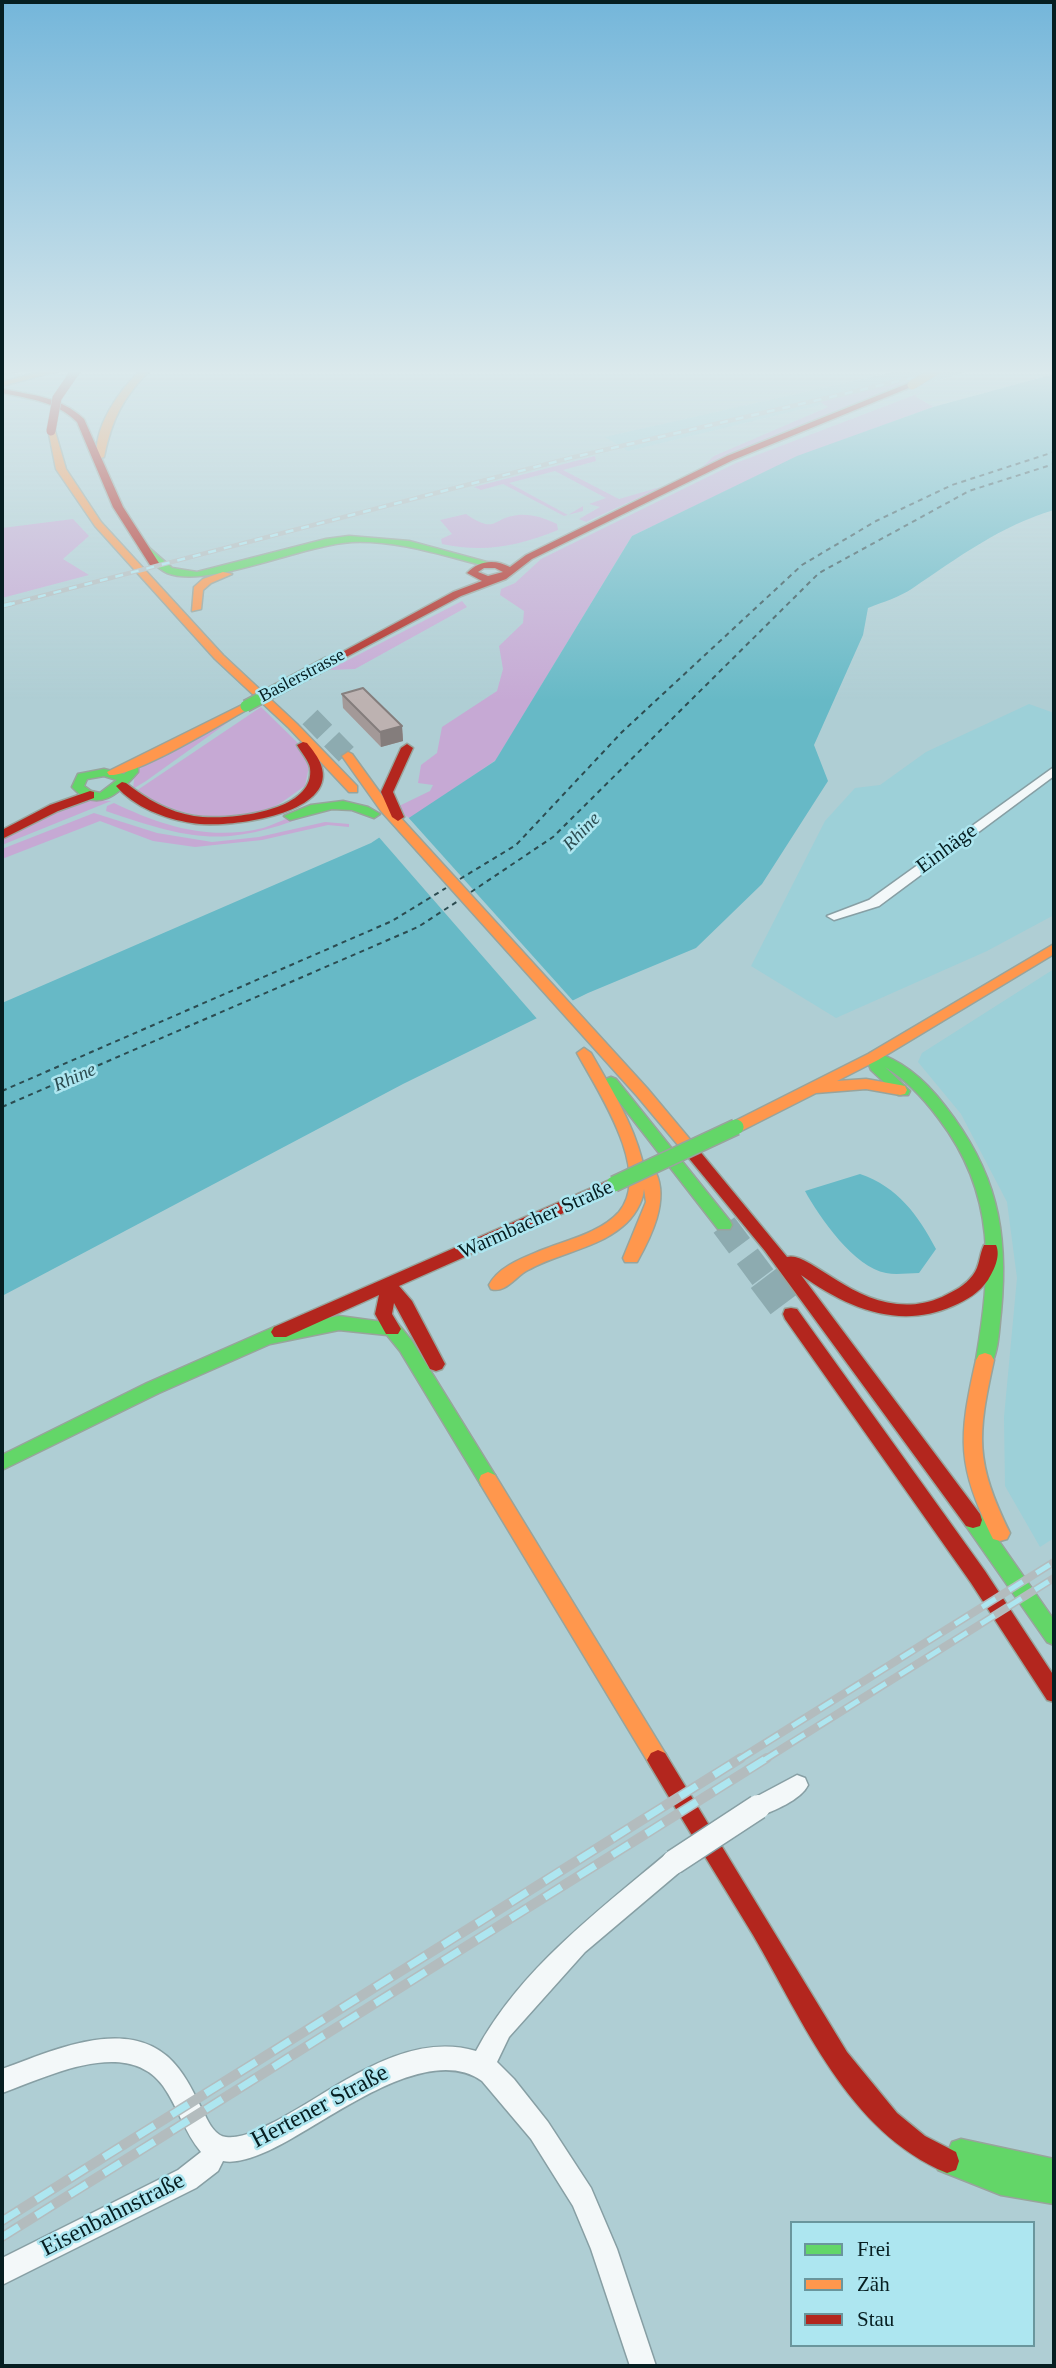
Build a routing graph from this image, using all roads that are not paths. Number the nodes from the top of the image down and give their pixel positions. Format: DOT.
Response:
graph roads {
  1 [pos="68,480"];
  2 [pos="92,480"];
  3 [pos="108,480"];
  4 [pos="686,480"];
  5 [pos="329,544"];
  6 [pos="144,548"];
  7 [pos="545,549"];
  8 [pos="462,557"];
  9 [pos="138,566"];
  10 [pos="499,567"];
  11 [pos="468,582"];
  12 [pos="196,609"];
  13 [pos="270,706"];
  14 [pos="301,710"];
  15 [pos="407,748"];
  16 [pos="348,757"];
  17 [pos="1054,771"];
  18 [pos="120,779"];
  19 [pos="91,792"];
  20 [pos="383,809"];
  21 [pos="2,835"];
  22 [pos="835,916"];
  23 [pos="1054,947"];
  24 [pos="584,1053"];
  25 [pos="873,1057"];
  26 [pos="615,1087"];
  27 [pos="817,1088"];
  28 [pos="902,1091"];
  29 [pos="646,1127"];
  30 [pos="665,1168"];
  31 [pos="724,1225"];
  32 [pos="771,1247"];
  33 [pos="631,1258"];
  34 [pos="497,1285"];
  35 [pos="389,1286"];
  36 [pos="791,1314"];
  37 [pos="392,1329"];
  38 [pos="267,1338"];
  39 [pos="2,1463"];
  40 [pos="1003,1560"];
  41 [pos="951,1566"];
  42 [pos="978,1577"];
  43 [pos="1054,1636"];
  44 [pos="1054,1693"];
  45 [pos="797,1784"];
  46 [pos="482,2065"];
  47 [pos="2,2081"];
  48 [pos="216,2149"];
  49 [pos="1054,2171"];
  50 [pos="1054,2192"];
  51 [pos="2,2272"];
  52 [pos="643,2366"];
  1 -- 9 [label="main road, bridge"];
  2 -- 9 [label="main road"];
  3 -- 6 [label="main road"];
  4 -- 7 [label="main road, bridge"];
  5 -- 6 [label="main road"];
  5 -- 8 [label="main road"];
  5 -- 11 [label="main road"];
  5 -- 12 [label="main road"];
  6 -- 12 [label="main road"];
  7 -- 8 [label="main road"];
  7 -- 10 [label="main road"];
  8 -- 10 [label="main road"];
  9 -- 13 [label="main road"];
  10 -- 11 [label="main road, Baslerstrasse"];
  10 -- 11 [label="main road"];
  11 -- 18 [label="main road, Baslerstrasse, bridge"];
  12 -- 14 [label="main road"];
  13 -- 18 [label="main road"];
  13 -- 20 [label="main road"];
  15 -- 20 [label="main road"];
  16 -- 20 [label="main road"];
  17 -- 22 [label="street, Einhäge"];
  18 -- 19 [label="main road, Baslerstrasse"];
  18 -- 19 [label="main road"];
  19 -- 20 [label="main road"];
  19 -- 21 [label="main road"];
  20 -- 24 [label="main road"];
  20 -- 32 [label="main road"];
  23 -- 25 [label="main road, Warmbacher Straße"];
  24 -- 26 [label="main road"];
  24 -- 34 [label="main road"];
  25 -- 27 [label="main road, Warmbacher Straße"];
  25 -- 28 [label="main road"];
  25 -- 40 [label="main road"];
  26 -- 29 [label="main road"];
  26 -- 33 [label="main road"];
  27 -- 28 [label="main road"];
  27 -- 35 [label="main road, Warmbacher Straße, bridge"];
  28 -- 32 [label="main road"];
  29 -- 30 [label="main road"];
  29 -- 31 [label="main road"];
  32 -- 40 [label="main road"];
  35 -- 37 [label="main road"];
  35 -- 38 [label="main road, Warmbacher Straße"];
  35 -- 49 [label="main road"];
  36 -- 42 [label="main road"];
  37 -- 38 [label="main road"];
  37 -- 50 [label="main road"];
  38 -- 39 [label="main road, Warmbacher Straße"];
  40 -- 43 [label="main road"];
  41 -- 42 [label="main road"];
  42 -- 44 [label="main road"];
  45 -- 46 [label="street, bridge"];
  46 -- 48 [label="street, Hertener Straße"];
  46 -- 52 [label="street, Hertener Straße"];
  47 -- 48 [label="street"];
  48 -- 51 [label="street, Eisenbahnstraße"];
}
